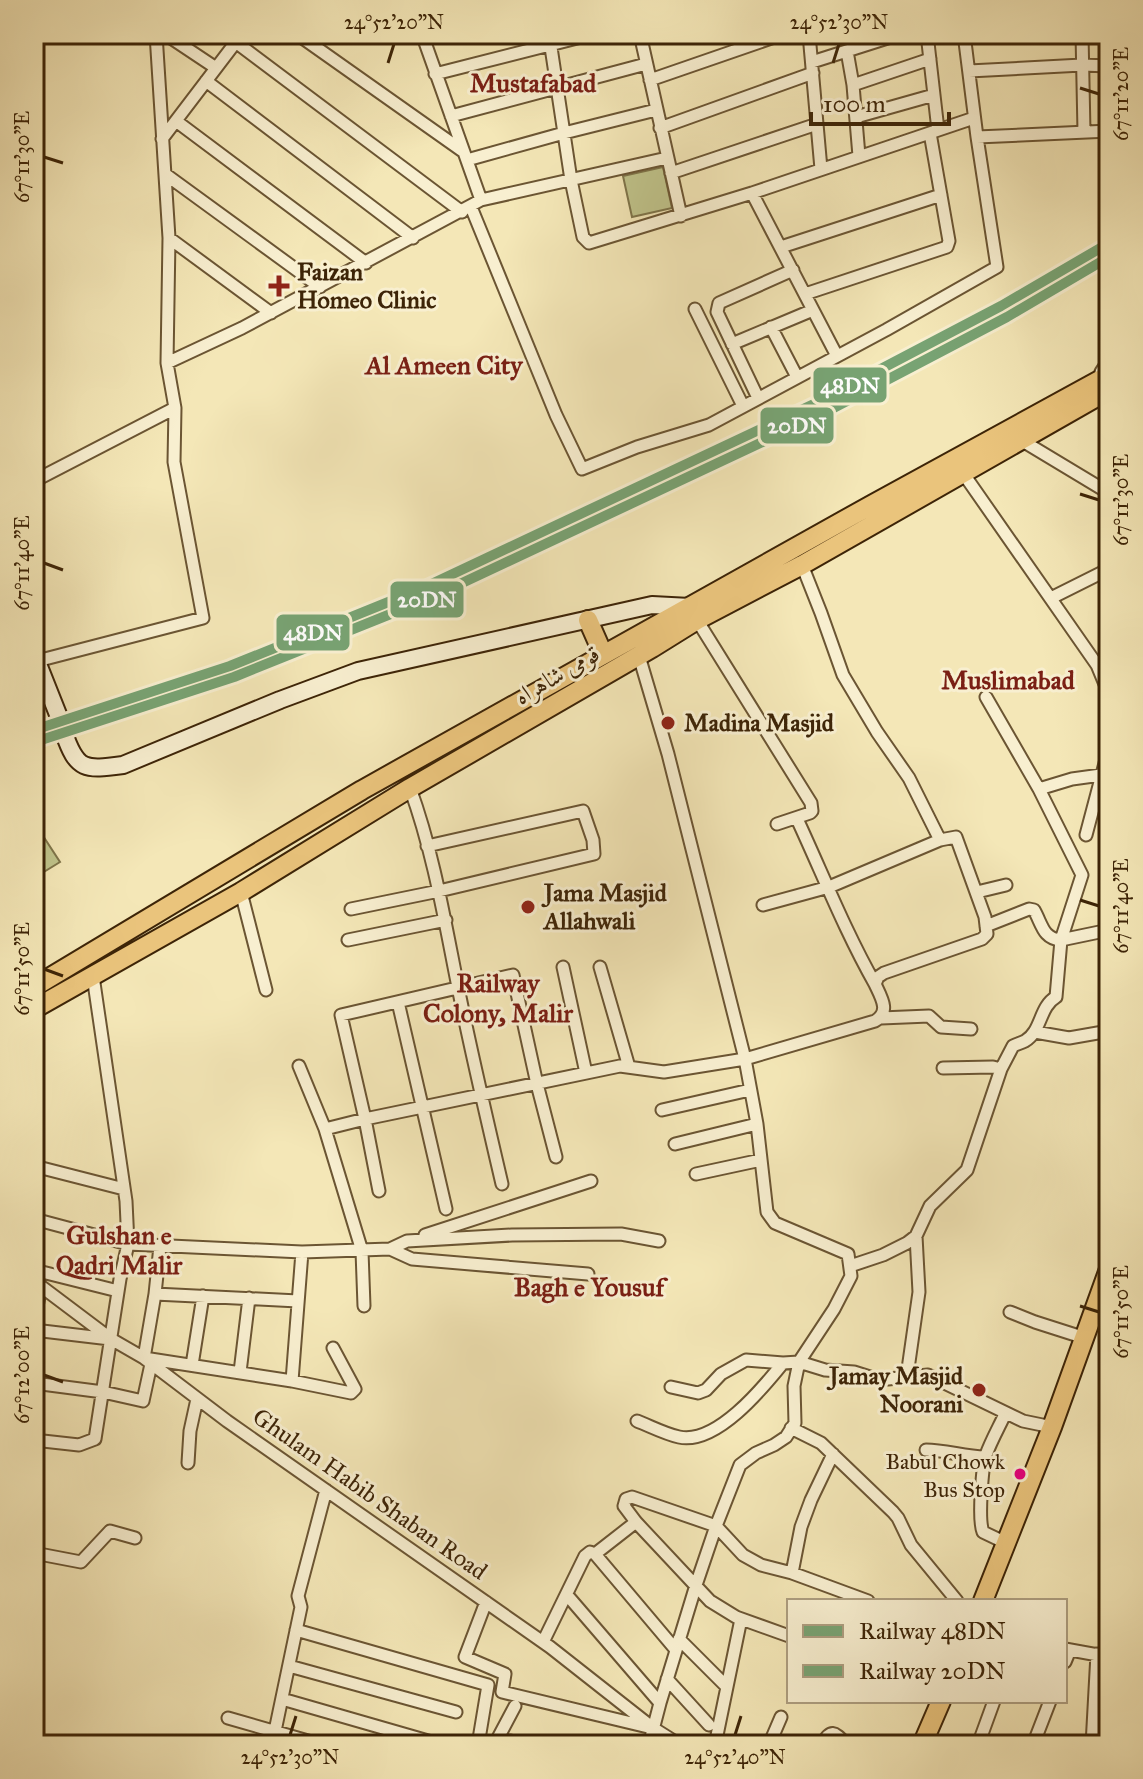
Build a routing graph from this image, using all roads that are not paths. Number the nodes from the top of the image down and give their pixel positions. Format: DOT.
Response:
graph roads {
  1 [pos="156,34"];
  2 [pos="165,34"];
  3 [pos="225,34"];
  4 [pos="297,34"];
  5 [pos="422,34"];
  6 [pos="593,34"];
  7 [pos="640,34"];
  8 [pos="783,34"];
  9 [pos="809,34"];
  10 [pos="900,34"];
  11 [pos="927,34"];
  12 [pos="964,34"];
  13 [pos="1082,34"];
  14 [pos="239,38"];
  15 [pos="550,39"];
  16 [pos="847,51"];
  17 [pos="930,59"];
  18 [pos="646,64"];
  19 [pos="1082,65"];
  20 [pos="1109,66"];
  21 [pos="216,68"];
  22 [pos="813,68"];
  23 [pos="969,71"];
  24 [pos="435,74"];
  25 [pos="650,80"];
  26 [pos="206,81"];
  27 [pos="853,85"];
  28 [pos="558,88"];
  29 [pos="934,95"];
  30 [pos="656,110"];
  31 [pos="451,116"];
  32 [pos="856,117"];
  33 [pos="974,118"];
  34 [pos="176,121"];
  35 [pos="817,124"];
  36 [pos="660,128"];
  37 [pos="1109,131"];
  38 [pos="934,132"];
  39 [pos="1084,132"];
  40 [pos="564,133"];
  41 [pos="977,137"];
  42 [pos="162,139"];
  43 [pos="465,156"];
  44 [pos="859,156"];
  45 [pos="667,158"];
  46 [pos="821,169"];
  47 [pos="671,173"];
  48 [pos="165,174"];
  49 [pos="571,180"];
  50 [pos="752,193"];
  51 [pos="941,195"];
  52 [pos="471,206"];
  53 [pos="681,216"];
  54 [pos="169,238"];
  55 [pos="413,238"];
  56 [pos="781,247"];
  57 [pos="366,263"];
  58 [pos="793,270"];
  59 [pos="320,287"];
  60 [pos="805,294"];
  61 [pos="695,309"];
  62 [pos="813,310"];
  63 [pos="271,313"];
  64 [pos="771,327"];
  65 [pos="732,344"];
  66 [pos="837,356"];
  67 [pos="167,363"];
  68 [pos="1107,373"];
  69 [pos="797,377"];
  70 [pos="758,398"];
  71 [pos="743,406"];
  72 [pos="175,408"];
  73 [pos="1021,440"];
  74 [pos="963,473"];
  75 [pos="34,481"];
  76 [pos="1109,493"];
  77 [pos="802,565"];
  78 [pos="1109,569"];
  79 [pos="1051,598"];
  80 [pos="693,613"];
  81 [pos="588,620"];
  82 [pos="603,654"];
  83 [pos="639,656"];
  84 [pos="36,658"];
  85 [pos="39,682"];
  86 [pos="1109,694"];
  87 [pos="986,697"];
  88 [pos="1109,748"];
  89 [pos="1101,775"];
  90 [pos="410,788"];
  91 [pos="1039,789"];
  92 [pos="798,821"];
  93 [pos="777,824"];
  94 [pos="1086,835"];
  95 [pos="940,840"];
  96 [pos="427,846"];
  97 [pos="1006,885"];
  98 [pos="829,887"];
  99 [pos="439,891"];
  100 [pos="241,892"];
  101 [pos="977,892"];
  102 [pos="763,905"];
  103 [pos="351,909"];
  104 [pos="446,920"];
  105 [pos="986,926"];
  106 [pos="1109,930"];
  107 [pos="348,940"];
  108 [pos="1061,940"];
  109 [pos="563,967"];
  110 [pos="600,967"];
  111 [pos="93,976"];
  112 [pos="875,984"];
  113 [pos="34,987"];
  114 [pos="458,988"];
  115 [pos="266,990"];
  116 [pos="398,1002"];
  117 [pos="34,1009"];
  118 [pos="881,1018"];
  119 [pos="971,1029"];
  120 [pos="1109,1031"];
  121 [pos="1035,1032"];
  122 [pos="745,1059"];
  123 [pos="299,1066"];
  124 [pos="629,1067"];
  125 [pos="943,1068"];
  126 [pos="1001,1069"];
  127 [pos="586,1073"];
  128 [pos="537,1084"];
  129 [pos="750,1090"];
  130 [pos="481,1095"];
  131 [pos="422,1107"];
  132 [pos="662,1110"];
  133 [pos="365,1119"];
  134 [pos="757,1124"];
  135 [pos="325,1129"];
  136 [pos="675,1144"];
  137 [pos="556,1157"];
  138 [pos="761,1160"];
  139 [pos="34,1166"];
  140 [pos="696,1174"];
  141 [pos="591,1181"];
  142 [pos="502,1184"];
  143 [pos="124,1189"];
  144 [pos="379,1191"];
  145 [pos="446,1209"];
  146 [pos="34,1219"];
  147 [pos="916,1236"];
  148 [pos="407,1241"];
  149 [pos="659,1241"];
  150 [pos="128,1244"];
  151 [pos="160,1246"];
  152 [pos="390,1249"];
  153 [pos="362,1251"];
  154 [pos="302,1252"];
  155 [pos="850,1266"];
  156 [pos="1109,1269"];
  157 [pos="34,1270"];
  158 [pos="588,1274"];
  159 [pos="38,1283"];
  160 [pos="118,1291"];
  161 [pos="155,1294"];
  162 [pos="203,1296"];
  163 [pos="249,1298"];
  164 [pos="298,1301"];
  165 [pos="364,1306"];
  166 [pos="1010,1312"];
  167 [pos="34,1322"];
  168 [pos="34,1330"];
  169 [pos="1085,1338"];
  170 [pos="111,1339"];
  171 [pos="333,1348"];
  172 [pos="147,1361"];
  173 [pos="799,1362"];
  174 [pos="783,1363"];
  175 [pos="192,1365"];
  176 [pos="240,1372"];
  177 [pos="907,1376"];
  178 [pos="292,1381"];
  179 [pos="34,1383"];
  180 [pos="671,1387"];
  181 [pos="103,1392"];
  182 [pos="197,1399"];
  183 [pos="1005,1414"];
  184 [pos="637,1421"];
  185 [pos="1052,1427"];
  186 [pos="791,1428"];
  187 [pos="34,1440"];
  188 [pos="926,1450"];
  189 [pos="833,1454"];
  190 [pos="985,1457"];
  191 [pos="188,1463"];
  192 [pos="326,1490"];
  193 [pos="636,1522"];
  194 [pos="716,1526"];
  195 [pos="135,1538"];
  196 [pos="1006,1543"];
  197 [pos="34,1553"];
  198 [pos="595,1554"];
  199 [pos="792,1573"];
  200 [pos="696,1585"];
  201 [pos="567,1595"];
  202 [pos="867,1599"];
  203 [pos="955,1599"];
  204 [pos="984,1599"];
  205 [pos="486,1602"];
  206 [pos="741,1619"];
  207 [pos="296,1630"];
  208 [pos="787,1635"];
  209 [pos="543,1642"];
  210 [pos="678,1644"];
  211 [pos="1067,1654"];
  212 [pos="1103,1656"];
  213 [pos="289,1666"];
  214 [pos="667,1679"];
  215 [pos="727,1687"];
  216 [pos="282,1699"];
  217 [pos="660,1703"];
  218 [pos="940,1703"];
  219 [pos="993,1703"];
  220 [pos="1049,1703"];
  221 [pos="515,1706"];
  222 [pos="1094,1706"];
  223 [pos="1109,1706"];
  224 [pos="456,1712"];
  225 [pos="781,1717"];
  226 [pos="228,1718"];
  227 [pos="709,1725"];
  228 [pos="653,1728"];
  229 [pos="275,1731"];
  230 [pos="497,1741"];
  231 [pos="322,1745"];
  232 [pos="442,1745"];
  233 [pos="478,1745"];
  234 [pos="527,1745"];
  235 [pos="649,1745"];
  236 [pos="680,1745"];
  237 [pos="715,1745"];
  238 [pos="769,1745"];
  239 [pos="822,1745"];
  240 [pos="847,1745"];
  241 [pos="922,1745"];
  242 [pos="978,1745"];
  243 [pos="1033,1745"];
  244 [pos="1092,1745"];
  1 -- 42 [label="street"];
  2 -- 21 [label="street"];
  3 -- 14 [label="street"];
  4 -- 43 [label="street"];
  5 -- 24 [label="street"];
  6 -- 15 [label="street"];
  7 -- 18 [label="street"];
  8 -- 25 [label="street"];
  9 -- 22 [label="street"];
  10 -- 16 [label="street"];
  11 -- 17 [label="street"];
  12 -- 23 [label="street"];
  13 -- 19 [label="street"];
  14 -- 21 [label="street"];
  14 -- 52 [label="street"];
  15 -- 24 [label="street"];
  15 -- 28 [label="street"];
  16 -- 22 [label="street"];
  16 -- 27 [label="street"];
  17 -- 27 [label="street"];
  17 -- 29 [label="street"];
  18 -- 25 [label="street"];
  18 -- 28 [label="street"];
  19 -- 20 [label="street"];
  19 -- 23 [label="street"];
  19 -- 39 [label="street"];
  21 -- 26 [label="street"];
  22 -- 35 [label="street"];
  22 -- 36 [label="street"];
  23 -- 33 [label="street"];
  24 -- 31 [label="street"];
  25 -- 30 [label="street"];
  26 -- 34 [label="street"];
  26 -- 55 [label="street"];
  27 -- 32 [label="street"];
  28 -- 31 [label="street"];
  28 -- 40 [label="street"];
  29 -- 32 [label="street"];
  29 -- 38 [label="street"];
  30 -- 36 [label="street"];
  30 -- 40 [label="street"];
  31 -- 43 [label="street"];
  32 -- 44 [label="street"];
  33 -- 38 [label="street"];
  33 -- 41 [label="street"];
  34 -- 42 [label="street"];
  34 -- 57 [label="street"];
  35 -- 46 [label="street"];
  35 -- 47 [label="street"];
  36 -- 45 [label="street"];
  37 -- 39 [label="street"];
  38 -- 44 [label="street"];
  38 -- 51 [label="street"];
  39 -- 41 [label="street"];
  40 -- 43 [label="street"];
  40 -- 49 [label="street"];
  41 -- 66 [label="street"];
  42 -- 48 [label="street"];
  43 -- 52 [label="street"];
  44 -- 46 [label="street"];
  45 -- 47 [label="street"];
  45 -- 49 [label="street"];
  46 -- 50 [label="street"];
  47 -- 53 [label="street"];
  48 -- 54 [label="street"];
  48 -- 59 [label="street"];
  49 -- 52 [label="street"];
  49 -- 53 [label="street"];
  50 -- 53 [label="street"];
  50 -- 56 [label="street"];
  51 -- 56 [label="street"];
  51 -- 60 [label="street"];
  52 -- 55 [label="street"];
  52 -- 71 [label="street"];
  54 -- 63 [label="street"];
  54 -- 67 [label="street"];
  55 -- 57 [label="street"];
  56 -- 58 [label="street"];
  57 -- 59 [label="street"];
  58 -- 60 [label="street"];
  58 -- 65 [label="street"];
  59 -- 63 [label="street"];
  60 -- 62 [label="street"];
  61 -- 71 [label="street"];
  62 -- 64 [label="street"];
  62 -- 66 [label="street"];
  63 -- 67 [label="street"];
  64 -- 65 [label="street"];
  64 -- 69 [label="street"];
  65 -- 70 [label="street"];
  66 -- 69 [label="street"];
  67 -- 72 [label="street"];
  68 -- 73 [label="main road, قومی شاہراہ"];
  68 -- 80 [label="main road, قومی شاہراہ"];
  69 -- 70 [label="street"];
  70 -- 71 [label="street"];
  72 -- 75 [label="street"];
  72 -- 84 [label="street"];
  73 -- 74 [label="main road, قومی شاہراہ"];
  73 -- 76 [label="street"];
  74 -- 77 [label="main road, قومی شاہراہ"];
  74 -- 79 [label="street"];
  77 -- 80 [label="main road, قومی شاہراہ"];
  77 -- 95 [label="street"];
  78 -- 79 [label="street"];
  79 -- 86 [label="street"];
  80 -- 81 [label="main road"];
  80 -- 82 [label="main road, قومی شاہراہ"];
  80 -- 83 [label="main road, قومی شاہراہ"];
  80 -- 93 [label="street"];
  81 -- 82 [label="main road"];
  81 -- 85 [label="main road"];
  82 -- 113 [label="main road, قومی شاہراہ"];
  83 -- 90 [label="main road, قومی شاہراہ"];
  83 -- 122 [label="street"];
  84 -- 85 [label="main road"];
  87 -- 91 [label="street"];
  88 -- 89 [label="street"];
  89 -- 91 [label="street"];
  89 -- 94 [label="street"];
  90 -- 96 [label="street"];
  90 -- 100 [label="main road, قومی شاہراہ"];
  91 -- 108 [label="street"];
  92 -- 98 [label="street"];
  95 -- 98 [label="street"];
  95 -- 101 [label="street"];
  96 -- 99 [label="street"];
  96 -- 99 [label="street"];
  97 -- 101 [label="street"];
  98 -- 102 [label="street"];
  98 -- 112 [label="street"];
  99 -- 103 [label="street"];
  99 -- 104 [label="street"];
  100 -- 111 [label="main road, قومی شاہراہ"];
  100 -- 115 [label="street"];
  101 -- 105 [label="street"];
  104 -- 107 [label="street"];
  104 -- 114 [label="street"];
  105 -- 108 [label="street"];
  105 -- 112 [label="street"];
  106 -- 108 [label="street"];
  108 -- 121 [label="street"];
  109 -- 127 [label="street"];
  110 -- 124 [label="street"];
  111 -- 117 [label="main road, قومی شاہراہ"];
  111 -- 143 [label="street"];
  112 -- 118 [label="street"];
  114 -- 116 [label="street"];
  114 -- 128 [label="street"];
  114 -- 130 [label="street"];
  116 -- 131 [label="street"];
  116 -- 133 [label="street"];
  118 -- 119 [label="street"];
  118 -- 122 [label="street"];
  120 -- 121 [label="street"];
  121 -- 126 [label="street"];
  122 -- 124 [label="street"];
  122 -- 129 [label="street"];
  123 -- 135 [label="street"];
  124 -- 127 [label="street"];
  125 -- 126 [label="street"];
  126 -- 147 [label="street"];
  127 -- 128 [label="street"];
  128 -- 130 [label="street"];
  128 -- 137 [label="street"];
  129 -- 132 [label="street"];
  129 -- 134 [label="street"];
  130 -- 131 [label="street"];
  130 -- 142 [label="street"];
  131 -- 133 [label="street"];
  131 -- 145 [label="street"];
  133 -- 135 [label="street"];
  133 -- 144 [label="street"];
  134 -- 136 [label="street"];
  134 -- 138 [label="street"];
  135 -- 153 [label="street"];
  138 -- 140 [label="street"];
  138 -- 155 [label="street"];
  139 -- 143 [label="street"];
  141 -- 148 [label="street"];
  143 -- 150 [label="street"];
  146 -- 150 [label="street"];
  147 -- 155 [label="street"];
  147 -- 177 [label="street"];
  148 -- 149 [label="street"];
  148 -- 152 [label="street"];
  150 -- 151 [label="street"];
  150 -- 160 [label="street"];
  151 -- 154 [label="street"];
  151 -- 161 [label="street"];
  152 -- 153 [label="street"];
  152 -- 158 [label="street"];
  153 -- 154 [label="street"];
  153 -- 165 [label="street"];
  154 -- 164 [label="street"];
  155 -- 173 [label="street"];
  156 -- 169 [label="main road"];
  157 -- 160 [label="street"];
  159 -- 167 [label="street"];
  159 -- 170 [label="street, Ghulam Habib Shaban Road"];
  160 -- 170 [label="street"];
  161 -- 162 [label="street"];
  161 -- 172 [label="street"];
  162 -- 163 [label="street"];
  162 -- 175 [label="street"];
  163 -- 164 [label="street"];
  163 -- 176 [label="street"];
  164 -- 178 [label="street"];
  166 -- 169 [label="street"];
  168 -- 170 [label="street"];
  169 -- 185 [label="main road"];
  170 -- 172 [label="street, Ghulam Habib Shaban Road"];
  170 -- 181 [label="street"];
  171 -- 178 [label="street"];
  172 -- 175 [label="street"];
  172 -- 181 [label="street"];
  172 -- 182 [label="street, Ghulam Habib Shaban Road"];
  173 -- 174 [label="street"];
  173 -- 177 [label="street"];
  173 -- 186 [label="street"];
  174 -- 180 [label="street"];
  174 -- 184 [label="street"];
  175 -- 176 [label="street"];
  176 -- 178 [label="street"];
  177 -- 183 [label="street"];
  179 -- 181 [label="street"];
  181 -- 187 [label="street"];
  182 -- 191 [label="street"];
  182 -- 192 [label="street, Ghulam Habib Shaban Road"];
  183 -- 185 [label="street"];
  183 -- 190 [label="street"];
  185 -- 196 [label="main road"];
  186 -- 189 [label="street"];
  186 -- 194 [label="street"];
  188 -- 190 [label="street"];
  189 -- 199 [label="street"];
  189 -- 203 [label="street"];
  190 -- 196 [label="street"];
  192 -- 205 [label="street, Ghulam Habib Shaban Road"];
  192 -- 207 [label="street"];
  193 -- 194 [label="street"];
  193 -- 198 [label="street"];
  193 -- 200 [label="street"];
  194 -- 199 [label="street"];
  194 -- 200 [label="street"];
  195 -- 197 [label="street"];
  196 -- 204 [label="main road"];
  198 -- 201 [label="street"];
  198 -- 210 [label="street"];
  199 -- 202 [label="street"];
  200 -- 206 [label="street"];
  200 -- 210 [label="street"];
  201 -- 209 [label="street"];
  201 -- 217 [label="street"];
  205 -- 209 [label="street, Ghulam Habib Shaban Road"];
  205 -- 228 [label="street"];
  206 -- 208 [label="street"];
  206 -- 215 [label="street"];
  207 -- 213 [label="street"];
  207 -- 233 [label="street"];
  209 -- 228 [label="street, Ghulam Habib Shaban Road"];
  210 -- 214 [label="street"];
  210 -- 215 [label="street"];
  211 -- 212 [label="street"];
  212 -- 222 [label="street"];
  213 -- 216 [label="street"];
  213 -- 224 [label="street"];
  214 -- 217 [label="street"];
  214 -- 227 [label="street"];
  215 -- 237 [label="street"];
  216 -- 229 [label="street"];
  216 -- 232 [label="street"];
  217 -- 228 [label="street"];
  218 -- 241 [label="main road"];
  219 -- 242 [label="street"];
  220 -- 243 [label="street"];
  221 -- 230 [label="street"];
  222 -- 223 [label="street"];
  222 -- 244 [label="street"];
  225 -- 238 [label="street"];
  226 -- 229 [label="street"];
  228 -- 235 [label="street"];
  228 -- 236 [label="street, Ghulam Habib Shaban Road"];
  229 -- 231 [label="street"];
  230 -- 234 [label="street"];
  239 -- 240 [label="street"];
}
